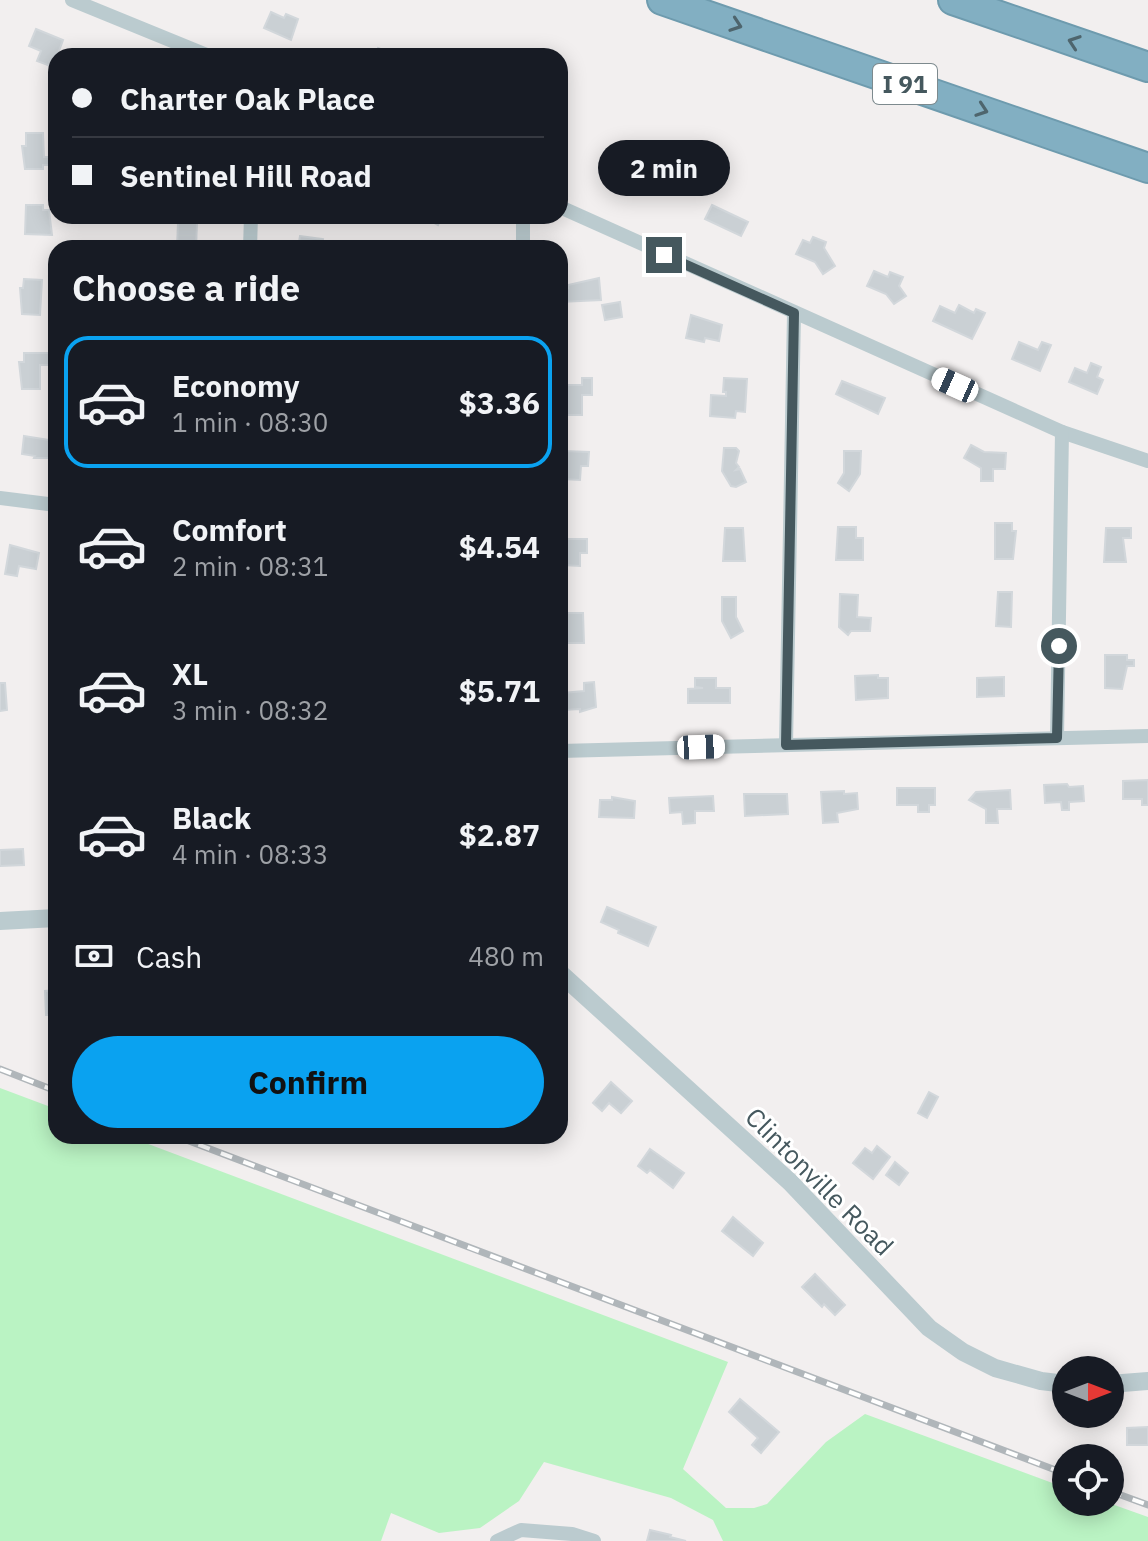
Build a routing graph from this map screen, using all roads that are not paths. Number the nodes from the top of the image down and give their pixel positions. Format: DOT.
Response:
graph roads {
  1 [pos="72,0"];
  2 [pos="662,0"];
  3 [pos="953,0"];
  4 [pos="189,48"];
  5 [pos="1148,67"];
  6 [pos="1148,168"];
  7 [pos="568,211"];
  8 [pos="794,313"];
  9 [pos="1062,432"];
  10 [pos="1148,461"];
  11 [pos="0,498"];
  12 [pos="48,504"];
  13 [pos="1148,736"];
  14 [pos="1057,738"];
  15 [pos="786,745"];
  16 [pos="568,751"];
  17 [pos="48,918"];
  18 [pos="0,921"];
  19 [pos="568,980"];
  20 [pos="1148,1381"];
  21 [pos="1052,1382"];
  22 [pos="1124,1383"];
  23 [pos="497,1541"];
  24 [pos="594,1541"];
  1 -- 4 [label="street"];
  2 -- 6 [label="highway, I 91, one-way"];
  5 -- 3 [label="highway, one-way"];
  7 -- 8 [label="street"];
  8 -- 9 [label="street"];
  8 -- 15 [label="street"];
  9 -- 10 [label="street"];
  9 -- 14 [label="street"];
  11 -- 12 [label="street"];
  13 -- 14 [label="street"];
  14 -- 15 [label="street"];
  15 -- 16 [label="street"];
  17 -- 18 [label="street"];
  19 -- 21 [label="street, Clintonville Road"];
  20 -- 22 [label="street"];
  23 -- 24 [label="street"];
}
